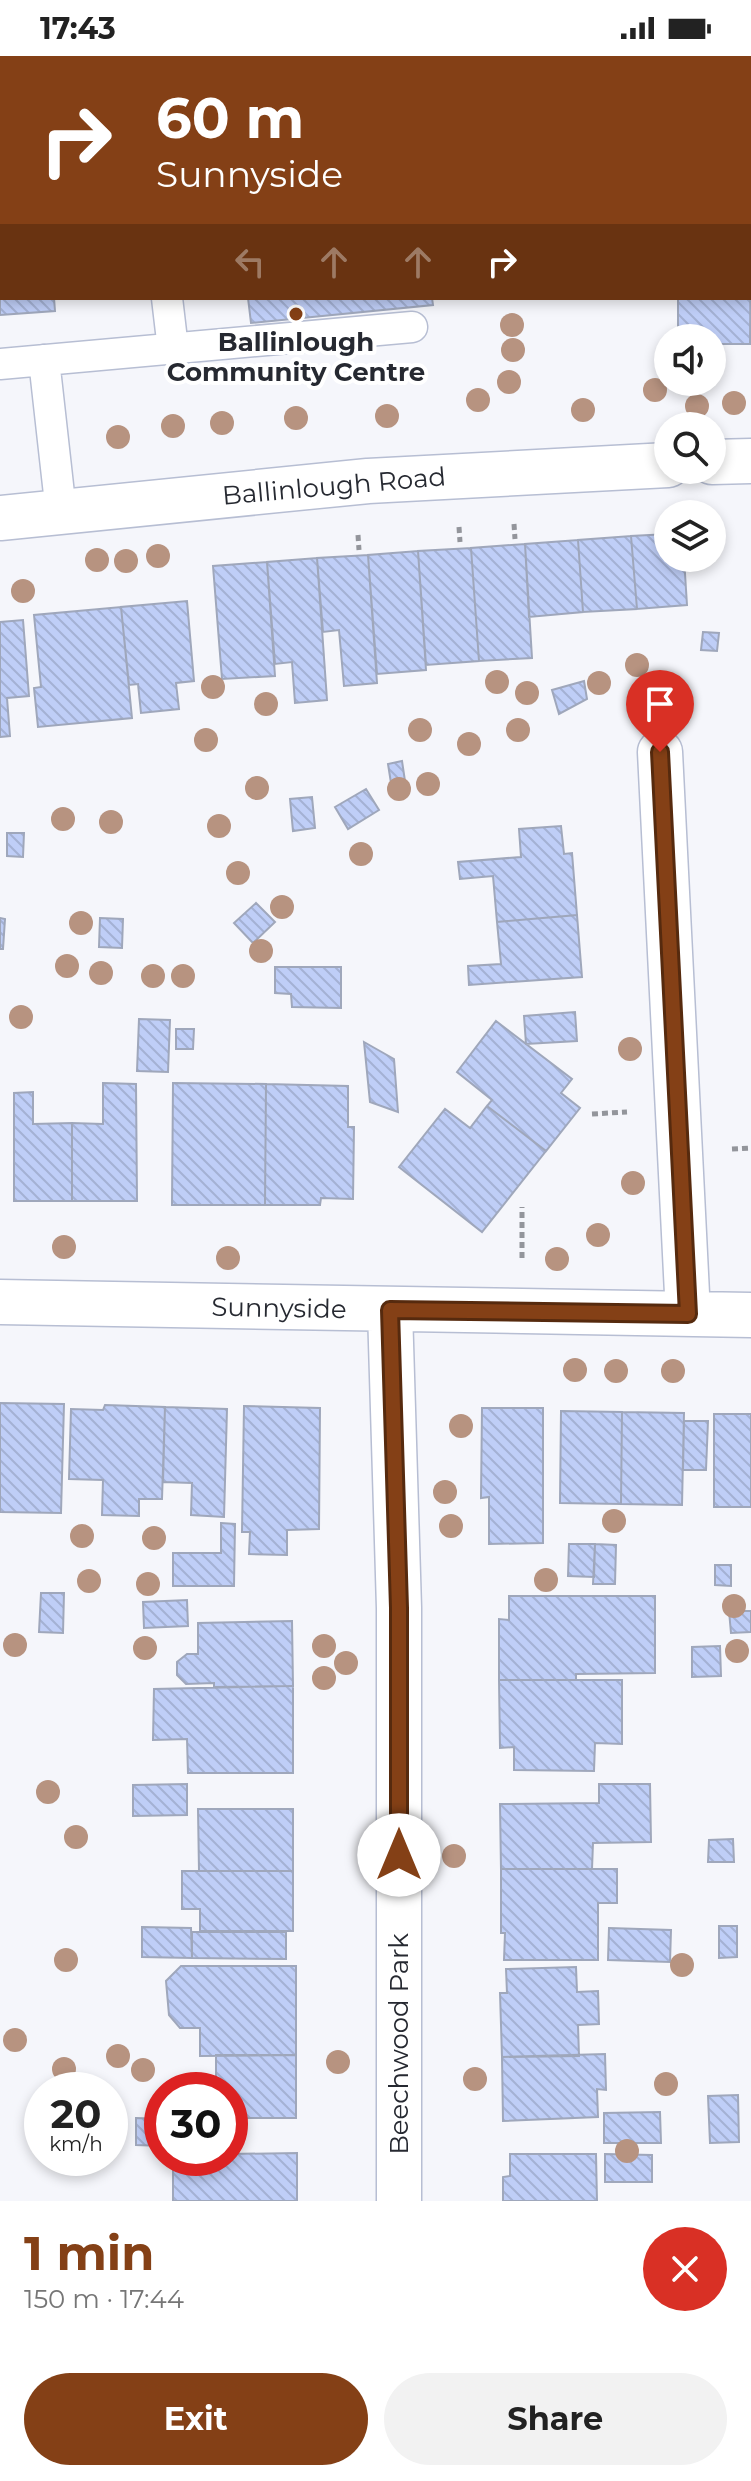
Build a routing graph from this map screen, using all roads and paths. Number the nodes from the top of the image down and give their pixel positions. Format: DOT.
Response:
graph roads {
  1 [pos="167,300"];
  2 [pos="412,327"];
  3 [pos="173,349"];
  4 [pos="44,360"];
  5 [pos="0,364"];
  6 [pos="751,461"];
  7 [pos="726,462"];
  8 [pos="654,466"];
  9 [pos="61,512"];
  10 [pos="0,518"];
  11 [pos="660,752"];
  12 [pos="635,1111"];
  13 [pos="592,1114"];
  14 [pos="522,1207"];
  15 [pos="522,1262"];
  16 [pos="0,1302"];
  17 [pos="390,1310"];
  18 [pos="688,1314"];
  19 [pos="751,1315"];
  20 [pos="399,2201"];
  1 -- 3 [label="lane"];
  2 -- 3 [label="lane"];
  3 -- 4 [label="lane"];
  4 -- 5 [label="lane"];
  4 -- 9 [label="lane"];
  6 -- 7 [label="street"];
  8 -- 9 [label="street, Ballinlough Road"];
  9 -- 10 [label="street, Ballinlough Road"];
  11 -- 18 [label="street"];
  12 -- 13 [label="path"];
  14 -- 15 [label="path"];
  16 -- 17 [label="street, Sunnyside"];
  17 -- 18 [label="street, Sunnyside"];
  17 -- 20 [label="street, Beechwood Park"];
  18 -- 19 [label="street, Sunnyside"];
}
